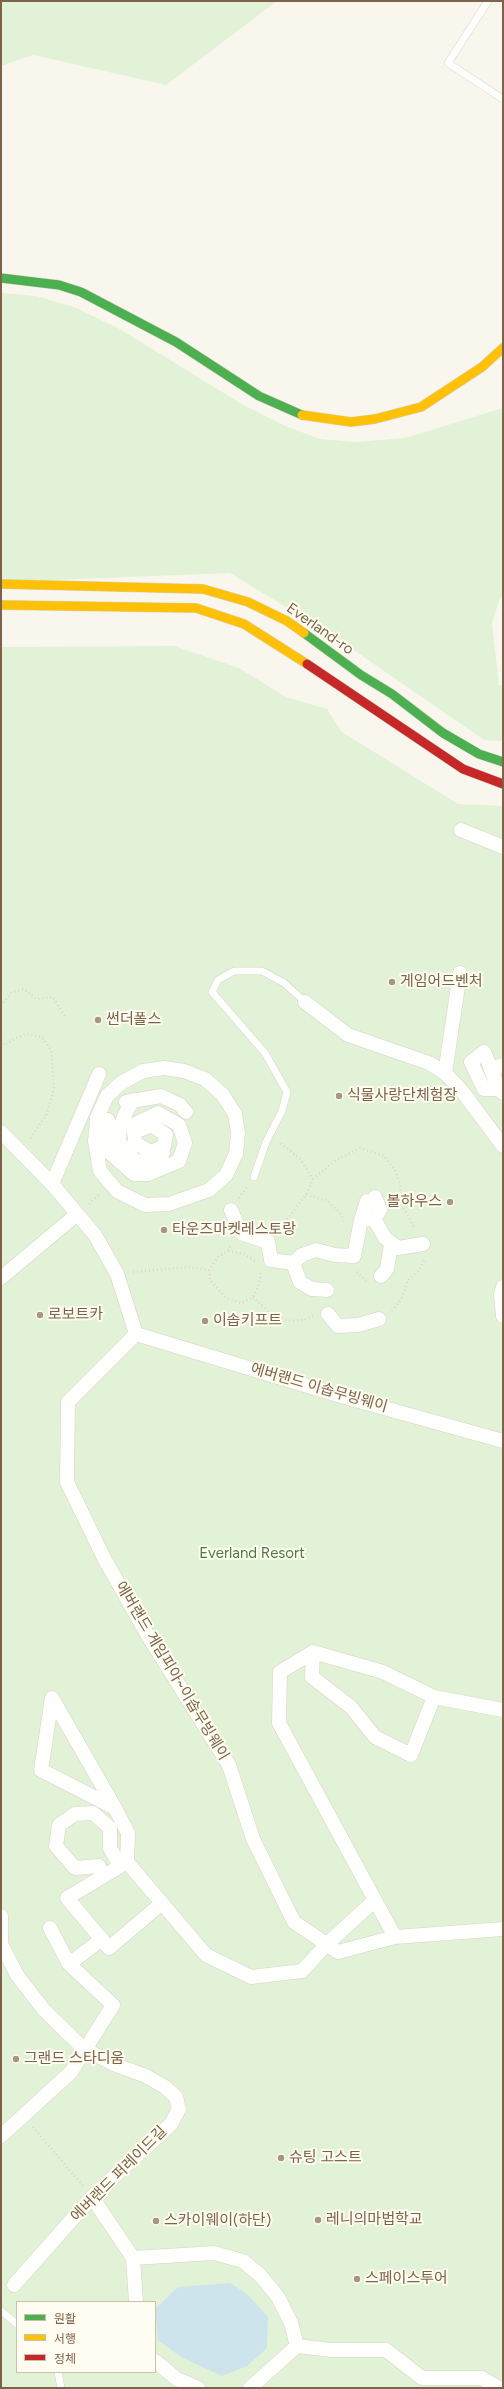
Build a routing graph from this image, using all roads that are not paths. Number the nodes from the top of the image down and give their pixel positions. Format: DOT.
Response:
graph roads {
  1 [pos="488,1"];
  2 [pos="503,99"];
  3 [pos="1,278"];
  4 [pos="503,348"];
  5 [pos="1,584"];
  6 [pos="1,605"];
  7 [pos="503,762"];
  8 [pos="503,784"];
  9 [pos="461,830"];
  10 [pos="503,847"];
  11 [pos="460,973"];
  12 [pos="305,1002"];
  13 [pos="497,1067"];
  14 [pos="445,1073"];
  15 [pos="99,1074"];
  16 [pos="502,1090"];
  17 [pos="134,1100"];
  18 [pos="186,1112"];
  19 [pos="108,1120"];
  20 [pos="1,1132"];
  21 [pos="134,1132"];
  22 [pos="166,1135"];
  23 [pos="95,1141"];
  24 [pos="503,1146"];
  25 [pos="254,1177"];
  26 [pos="52,1184"];
  27 [pos="371,1199"];
  28 [pos="231,1210"];
  29 [pos="76,1215"];
  30 [pos="367,1220"];
  31 [pos="391,1244"];
  32 [pos="423,1244"];
  33 [pos="293,1263"];
  34 [pos="381,1276"];
  35 [pos="1,1278"];
  36 [pos="503,1287"];
  37 [pos="327,1290"];
  38 [pos="328,1314"];
  39 [pos="503,1316"];
  40 [pos="378,1319"];
  41 [pos="136,1334"];
  42 [pos="503,1441"];
  43 [pos="313,1652"];
  44 [pos="434,1697"];
  45 [pos="503,1710"];
  46 [pos="115,1808"];
  47 [pos="124,1864"];
  48 [pos="99,1866"];
  49 [pos="374,1900"];
  50 [pos="162,1903"];
  51 [pos="1,1916"];
  52 [pos="50,1928"];
  53 [pos="503,1929"];
  54 [pos="395,1937"];
  55 [pos="102,1939"];
  56 [pos="1,1944"];
  57 [pos="327,1944"];
  58 [pos="69,1964"];
  59 [pos="84,2049"];
  60 [pos="1,2136"];
  61 [pos="92,2197"];
  62 [pos="133,2258"];
  63 [pos="14,2285"];
  64 [pos="136,2301"];
  65 [pos="1,2311"];
  66 [pos="16,2323"];
  67 [pos="297,2346"];
  68 [pos="156,2362"];
  69 [pos="58,2373"];
  70 [pos="61,2388"];
  71 [pos="198,2388"];
  72 [pos="250,2388"];
  73 [pos="499,2388"];
  1 -- 2 [label="lane"];
  3 -- 4 [label="street"];
  5 -- 7 [label="street, Everland-ro"];
  6 -- 8 [label="street"];
  9 -- 10 [label="street"];
  11 -- 14 [label="street"];
  12 -- 14 [label="street"];
  12 -- 25 [label="lane"];
  13 -- 16 [label="street"];
  13 -- 16 [label="street"];
  14 -- 24 [label="street"];
  15 -- 26 [label="street"];
  17 -- 18 [label="street"];
  17 -- 19 [label="street"];
  17 -- 22 [label="street"];
  19 -- 21 [label="street"];
  19 -- 23 [label="street"];
  20 -- 26 [label="street"];
  21 -- 22 [label="street"];
  21 -- 22 [label="street"];
  23 -- 23 [label="street"];
  26 -- 29 [label="street"];
  27 -- 30 [label="street"];
  28 -- 33 [label="street"];
  29 -- 35 [label="street"];
  29 -- 41 [label="street"];
  30 -- 31 [label="street"];
  30 -- 33 [label="street"];
  31 -- 32 [label="street"];
  31 -- 34 [label="street"];
  33 -- 37 [label="street"];
  36 -- 39 [label="street"];
  38 -- 40 [label="street"];
  41 -- 42 [label="street, 에버랜드 이솝무빙웨이"];
  41 -- 57 [label="street, 에버랜드 게임피아~이솝무빙웨이"];
  43 -- 44 [label="street"];
  43 -- 44 [label="street"];
  43 -- 49 [label="street"];
  44 -- 45 [label="street"];
  46 -- 46 [label="street"];
  46 -- 47 [label="street"];
  47 -- 48 [label="street"];
  47 -- 50 [label="street"];
  47 -- 55 [label="street"];
  49 -- 54 [label="street"];
  49 -- 57 [label="street"];
  50 -- 55 [label="street"];
  50 -- 57 [label="street"];
  51 -- 56 [label="street, 에버랜드 퍼레이드길"];
  52 -- 58 [label="street"];
  53 -- 54 [label="street"];
  54 -- 57 [label="street, 에버랜드 게임피아~이솝무빙웨이"];
  55 -- 58 [label="street"];
  56 -- 59 [label="street, 에버랜드 퍼레이드길"];
  58 -- 59 [label="street"];
  59 -- 60 [label="street"];
  59 -- 61 [label="street, 에버랜드 퍼레이드길"];
  61 -- 62 [label="street"];
  61 -- 63 [label="street, 에버랜드 퍼레이드길"];
  62 -- 64 [label="street"];
  62 -- 67 [label="street"];
  65 -- 66 [label="lane"];
  67 -- 72 [label="street"];
  67 -- 73 [label="street"];
  68 -- 71 [label="street"];
  69 -- 70 [label="lane"];
}
